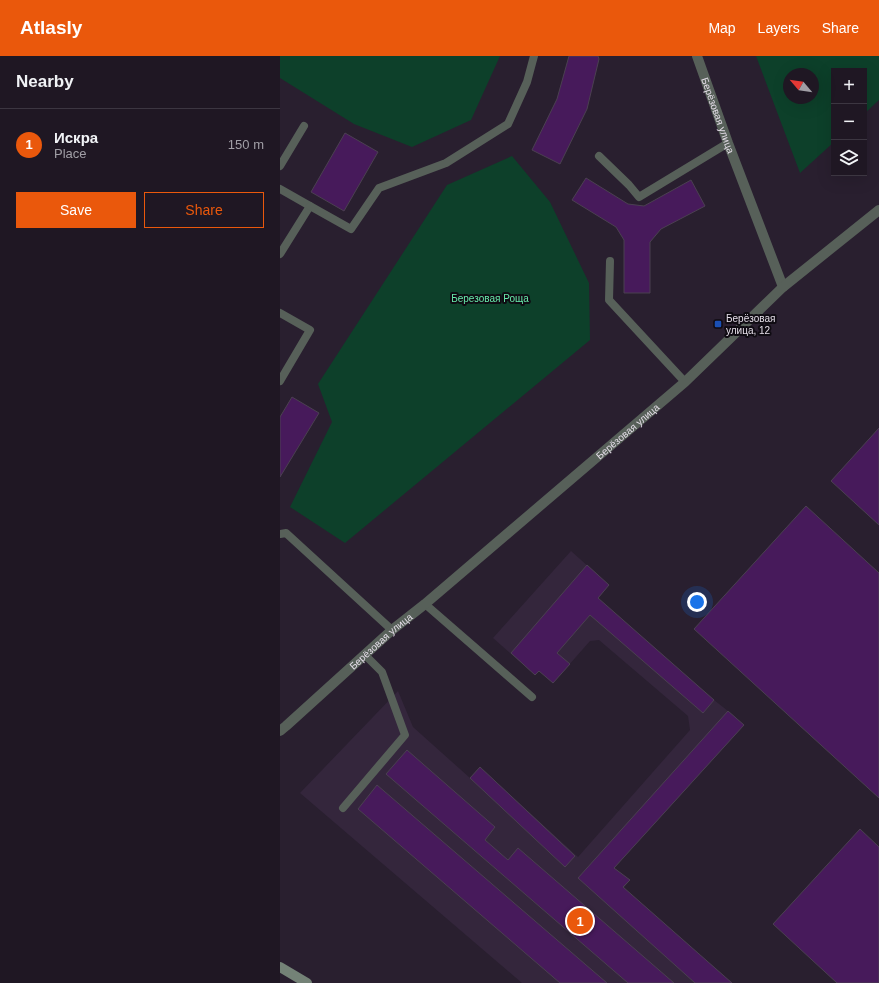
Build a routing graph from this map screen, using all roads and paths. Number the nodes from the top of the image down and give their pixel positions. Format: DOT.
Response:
graph roads {
  1 [pos="534,56"];
  2 [pos="697,56"];
  3 [pos="304,126"];
  4 [pos="728,143"];
  5 [pos="599,156"];
  6 [pos="280,166"];
  7 [pos="280,189"];
  8 [pos="310,206"];
  9 [pos="879,210"];
  10 [pos="280,254"];
  11 [pos="610,261"];
  12 [pos="783,287"];
  13 [pos="280,313"];
  14 [pos="280,381"];
  15 [pos="685,382"];
  16 [pos="280,534"];
  17 [pos="425,604"];
  18 [pos="392,630"];
  19 [pos="365,655"];
  20 [pos="532,697"];
  21 [pos="280,731"];
  22 [pos="343,808"];
  23 [pos="280,966"];
  24 [pos="307,983"];
  1 -- 8 [label="lane"];
  2 -- 4 [label="street, Берёзовая улица"];
  3 -- 6 [label="lane"];
  4 -- 5 [label="lane"];
  4 -- 12 [label="street, Берёзовая улица"];
  7 -- 8 [label="lane"];
  8 -- 10 [label="lane"];
  9 -- 12 [label="street"];
  11 -- 15 [label="lane"];
  12 -- 15 [label="street, Берёзовая улица"];
  13 -- 14 [label="lane"];
  15 -- 17 [label="street, Берёзовая улица"];
  16 -- 18 [label="lane"];
  17 -- 18 [label="street, Берёзовая улица"];
  17 -- 20 [label="lane"];
  18 -- 19 [label="street, Берёзовая улица"];
  19 -- 21 [label="street, Берёзовая улица"];
  19 -- 22 [label="lane"];
  23 -- 24 [label="main road"];
}
